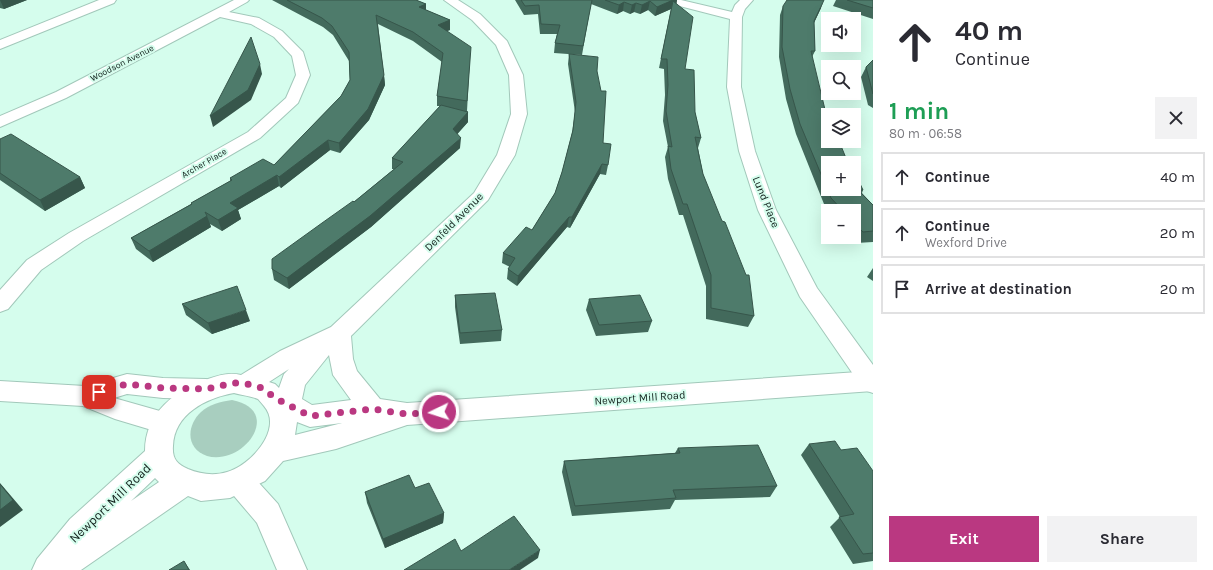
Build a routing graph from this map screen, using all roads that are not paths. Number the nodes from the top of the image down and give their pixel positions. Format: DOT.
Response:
graph roads {
  1 [pos="110,0"];
  2 [pos="243,0"];
  3 [pos="450,0"];
  4 [pos="668,0"];
  5 [pos="747,0"];
  6 [pos="218,13"];
  7 [pos="736,17"];
  8 [pos="0,45"];
  9 [pos="0,122"];
  10 [pos="0,304"];
  11 [pos="333,337"];
  12 [pos="873,382"];
  13 [pos="247,384"];
  14 [pos="206,389"];
  15 [pos="0,391"];
  16 [pos="85,396"];
  17 [pos="282,408"];
  18 [pos="372,409"];
  19 [pos="407,414"];
  20 [pos="165,423"];
  21 [pos="276,451"];
  22 [pos="159,456"];
  23 [pos="239,481"];
  24 [pos="182,483"];
  25 [pos="48,570"];
  26 [pos="52,570"];
  27 [pos="292,570"];
  1 -- 8 [label="street"];
  2 -- 6 [label="street, Woodson Avenue"];
  3 -- 11 [label="street, Denfeld Avenue"];
  4 -- 7 [label="street"];
  5 -- 7 [label="street"];
  6 -- 9 [label="street, Woodson Avenue"];
  6 -- 10 [label="street, Archer Place"];
  7 -- 12 [label="street, Lund Place"];
  11 -- 13 [label="street, Denfeld Avenue"];
  11 -- 17 [label="street, Denfeld Avenue"];
  11 -- 18 [label="street"];
  12 -- 19 [label="street, Newport Mill Road"];
  13 -- 14 [label="street"];
  13 -- 17 [label="street"];
  14 -- 16 [label="street"];
  14 -- 20 [label="street"];
  15 -- 16 [label="street"];
  16 -- 20 [label="street"];
  17 -- 18 [label="street, Newport Mill Road"];
  17 -- 21 [label="street"];
  18 -- 19 [label="street, Newport Mill Road"];
  19 -- 21 [label="street, Newport Mill Road"];
  20 -- 22 [label="street"];
  21 -- 23 [label="street"];
  22 -- 24 [label="street"];
  22 -- 25 [label="street, Newport Mill Road"];
  23 -- 24 [label="street"];
  23 -- 27 [label="street"];
  24 -- 26 [label="street, Newport Mill Road"];
}
